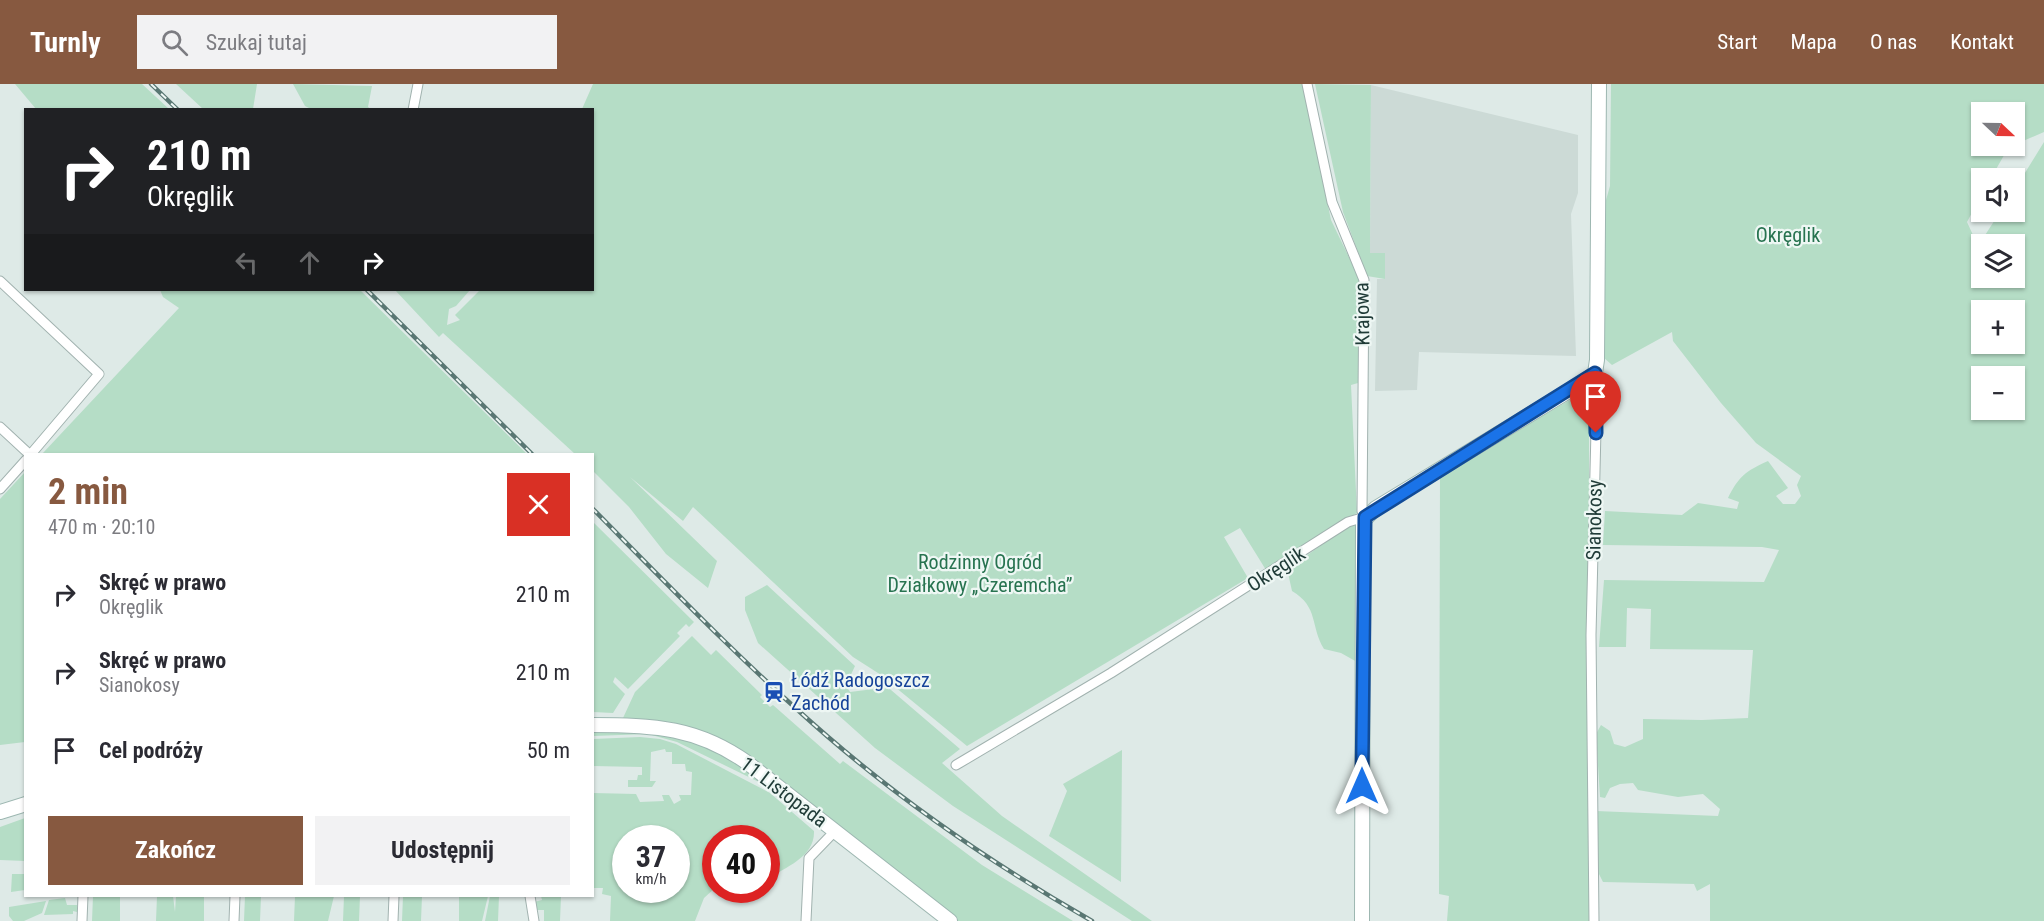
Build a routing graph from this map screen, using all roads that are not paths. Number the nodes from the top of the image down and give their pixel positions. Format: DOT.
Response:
graph roads {
  1 [pos="418,84"];
  2 [pos="1307,84"];
  3 [pos="1599,84"];
  4 [pos="413,108"];
  5 [pos="0,281"];
  6 [pos="1595,373"];
  7 [pos="0,427"];
  8 [pos="29,453"];
  9 [pos="31,453"];
  10 [pos="24,462"];
  11 [pos="0,489"];
  12 [pos="1365,517"];
  13 [pos="594,726"];
  14 [pos="956,765"];
  15 [pos="24,805"];
  16 [pos="0,812"];
  17 [pos="835,831"];
  18 [pos="83,897"];
  19 [pos="235,897"];
  20 [pos="394,897"];
  21 [pos="530,897"];
  22 [pos="82,921"];
  23 [pos="234,921"];
  24 [pos="393,921"];
  25 [pos="534,921"];
  26 [pos="806,921"];
  27 [pos="950,921"];
  28 [pos="1362,921"];
  29 [pos="1594,921"];
  1 -- 4 [label="street"];
  2 -- 12 [label="street, Krajowa"];
  3 -- 6 [label="street, Sianokosy"];
  5 -- 9 [label="street"];
  6 -- 12 [label="street, Okręglik"];
  6 -- 29 [label="street, Sianokosy"];
  7 -- 8 [label="street"];
  10 -- 11 [label="street"];
  12 -- 14 [label="street, Okręglik"];
  12 -- 28 [label="street"];
  13 -- 17 [label="street, 11 Listopada"];
  15 -- 16 [label="street"];
  17 -- 26 [label="street"];
  17 -- 27 [label="street, 11 Listopada"];
  18 -- 22 [label="street"];
  19 -- 23 [label="street"];
  20 -- 24 [label="street"];
  21 -- 25 [label="street"];
}
